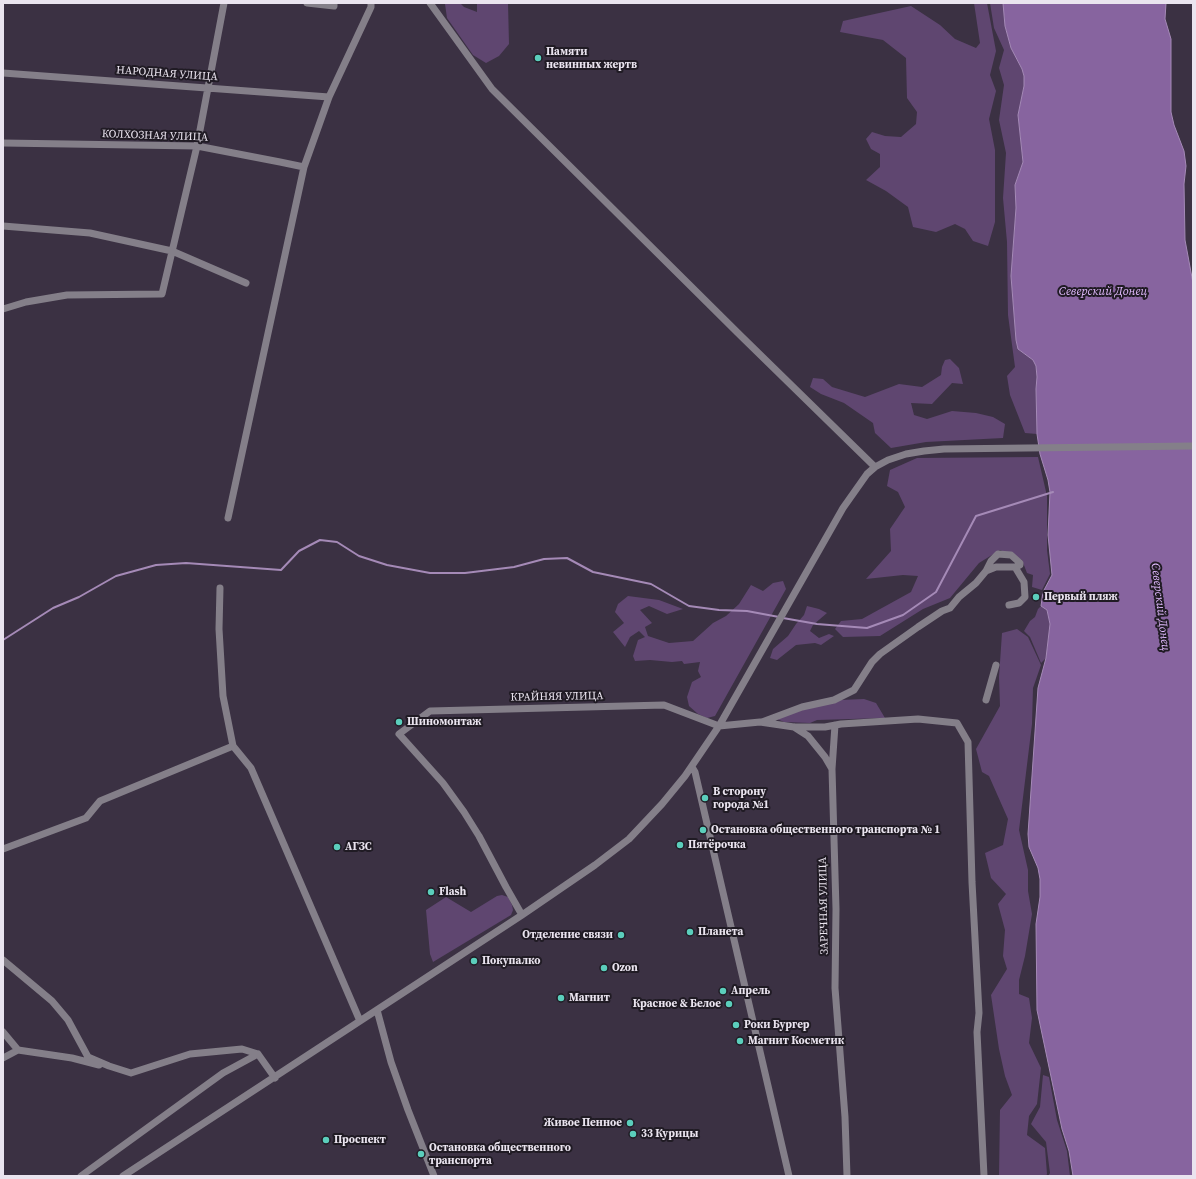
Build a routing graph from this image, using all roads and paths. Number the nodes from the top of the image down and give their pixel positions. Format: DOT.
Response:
graph roads {
  1 [pos="224,3"];
  2 [pos="307,3"];
  3 [pos="371,3"];
  4 [pos="430,3"];
  5 [pos="334,5"];
  6 [pos="3,73"];
  7 [pos="207,88"];
  8 [pos="329,97"];
  9 [pos="3,143"];
  10 [pos="197,146"];
  11 [pos="304,167"];
  12 [pos="3,226"];
  13 [pos="172,251"];
  14 [pos="246,283"];
  15 [pos="3,309"];
  16 [pos="1193,446"];
  17 [pos="875,467"];
  18 [pos="228,518"];
  19 [pos="1015,567"];
  20 [pos="986,571"];
  21 [pos="220,588"];
  22 [pos="1009,605"];
  23 [pos="996,665"];
  24 [pos="986,700"];
  25 [pos="760,722"];
  26 [pos="835,725"];
  27 [pos="719,726"];
  28 [pos="794,727"];
  29 [pos="233,746"];
  30 [pos="692,767"];
  31 [pos="832,769"];
  32 [pos="3,849"];
  33 [pos="522,915"];
  34 [pos="3,960"];
  35 [pos="377,1010"];
  36 [pos="360,1021"];
  37 [pos="3,1032"];
  38 [pos="18,1050"];
  39 [pos="258,1054"];
  40 [pos="3,1058"];
  41 [pos="109,1066"];
  42 [pos="274,1078"];
  43 [pos="81,1176"];
  44 [pos="123,1176"];
  45 [pos="434,1176"];
  46 [pos="789,1176"];
  47 [pos="848,1176"];
  48 [pos="984,1176"];
  1 -- 7 [label="street"];
  2 -- 5 [label="street"];
  3 -- 8 [label="street"];
  4 -- 17 [label="street"];
  6 -- 7 [label="street, НАРОДНАЯ УЛИЦА"];
  7 -- 8 [label="street, НАРОДНАЯ УЛИЦА"];
  7 -- 10 [label="street"];
  8 -- 11 [label="street"];
  9 -- 10 [label="street, КОЛХОЗНАЯ УЛИЦА"];
  10 -- 11 [label="street, КОЛХОЗНАЯ УЛИЦА"];
  10 -- 13 [label="street"];
  11 -- 18 [label="street"];
  12 -- 13 [label="street"];
  13 -- 14 [label="street"];
  13 -- 15 [label="street"];
  16 -- 17 [label="street"];
  17 -- 27 [label="street"];
  19 -- 20 [label="street"];
  19 -- 20 [label="street"];
  19 -- 22 [label="street"];
  20 -- 25 [label="street"];
  21 -- 29 [label="street"];
  23 -- 24 [label="street"];
  25 -- 27 [label="street"];
  25 -- 28 [label="street"];
  26 -- 28 [label="street"];
  26 -- 31 [label="street, ЗАРЕЧНАЯ УЛИЦА"];
  26 -- 48 [label="street"];
  27 -- 30 [label="street"];
  27 -- 33 [label="street, КРАЙНЯЯ УЛИЦА"];
  28 -- 31 [label="street"];
  29 -- 32 [label="street"];
  29 -- 36 [label="street"];
  30 -- 33 [label="street"];
  30 -- 46 [label="street"];
  31 -- 47 [label="street, ЗАРЕЧНАЯ УЛИЦА"];
  33 -- 35 [label="street"];
  34 -- 41 [label="street"];
  35 -- 36 [label="street"];
  35 -- 45 [label="street"];
  36 -- 42 [label="street"];
  37 -- 38 [label="street"];
  38 -- 40 [label="street"];
  38 -- 41 [label="street"];
  39 -- 41 [label="street"];
  39 -- 42 [label="street"];
  39 -- 43 [label="street"];
  42 -- 44 [label="street"];
}
